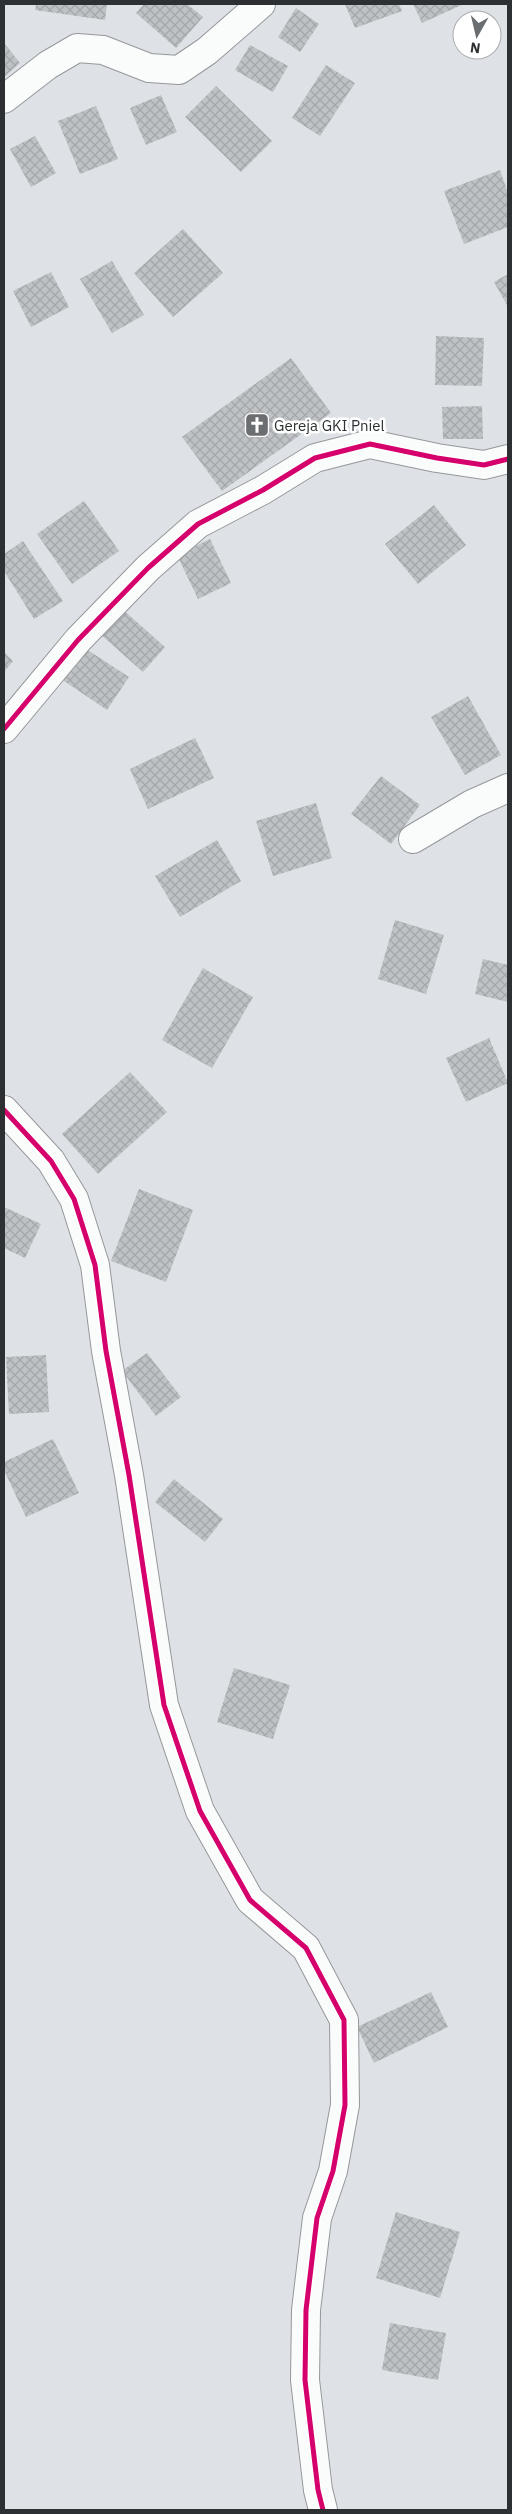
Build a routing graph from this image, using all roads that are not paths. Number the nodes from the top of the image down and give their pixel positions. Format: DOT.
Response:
graph roads {
  1 [pos="261,4"];
  2 [pos="4,99"];
  3 [pos="508,459"];
  4 [pos="4,729"];
  5 [pos="508,788"];
  6 [pos="412,839"];
  7 [pos="4,1110"];
  8 [pos="323,2510"];
  1 -- 2 [label="street"];
  3 -- 4 [label="street"];
  5 -- 6 [label="street"];
  7 -- 8 [label="street"];
}
